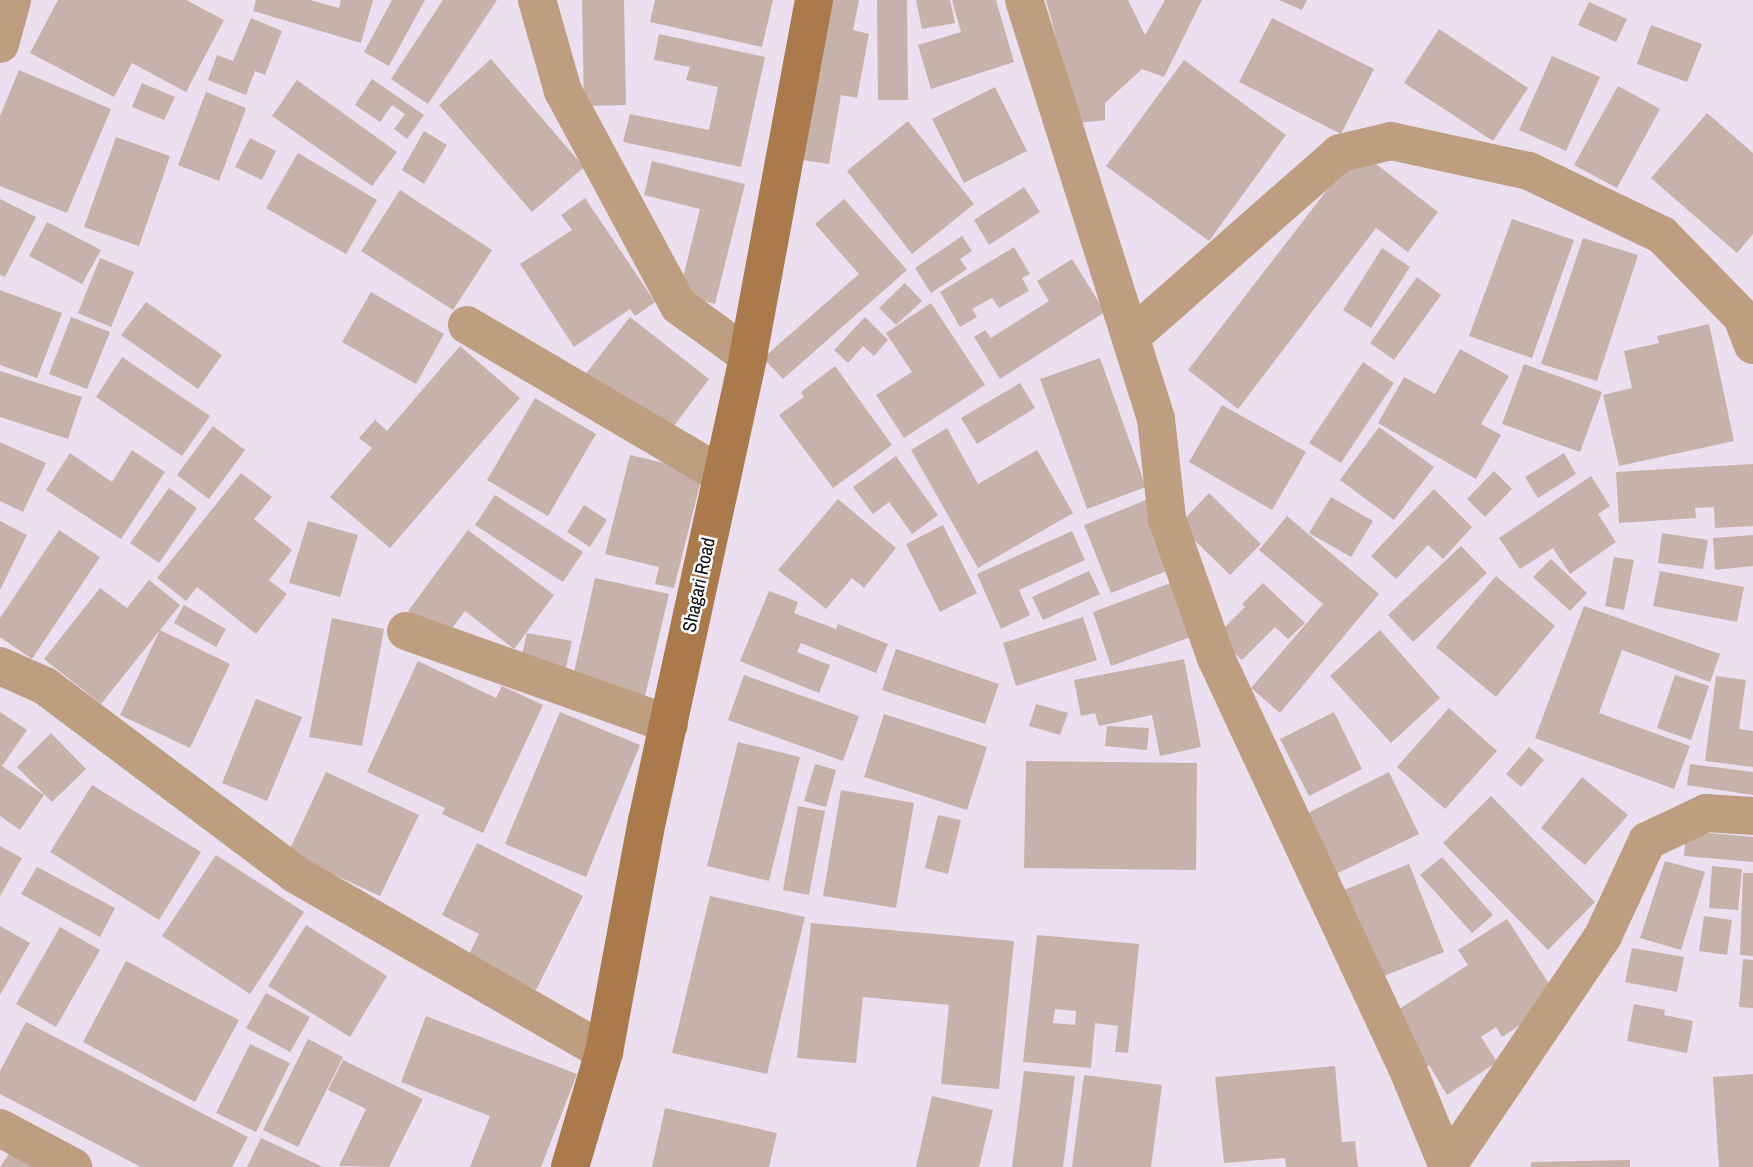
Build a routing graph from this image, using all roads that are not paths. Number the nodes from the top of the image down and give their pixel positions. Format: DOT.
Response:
graph roads {
  1 [pos="12,0"];
  2 [pos="537,0"];
  3 [pos="814,0"];
  4 [pos="1024,0"];
  5 [pos="0,44"];
  6 [pos="467,325"];
  7 [pos="1131,337"];
  8 [pos="1753,345"];
  9 [pos="748,356"];
  10 [pos="722,475"];
  11 [pos="406,631"];
  12 [pos="0,666"];
  13 [pos="669,724"];
  14 [pos="1753,816"];
  15 [pos="604,1052"];
  16 [pos="0,1128"];
  17 [pos="1448,1166"];
  18 [pos="73,1167"];
  19 [pos="570,1167"];
  1 -- 5 [label="street"];
  2 -- 9 [label="street"];
  3 -- 9 [label="street, Shagari Road"];
  4 -- 7 [label="street"];
  6 -- 10 [label="street"];
  7 -- 8 [label="street"];
  7 -- 17 [label="street"];
  9 -- 10 [label="street, Shagari Road"];
  10 -- 13 [label="street, Shagari Road"];
  11 -- 13 [label="street"];
  12 -- 15 [label="street"];
  13 -- 15 [label="street, Shagari Road"];
  14 -- 17 [label="street"];
  15 -- 19 [label="street, Shagari Road"];
  16 -- 18 [label="street"];
}
